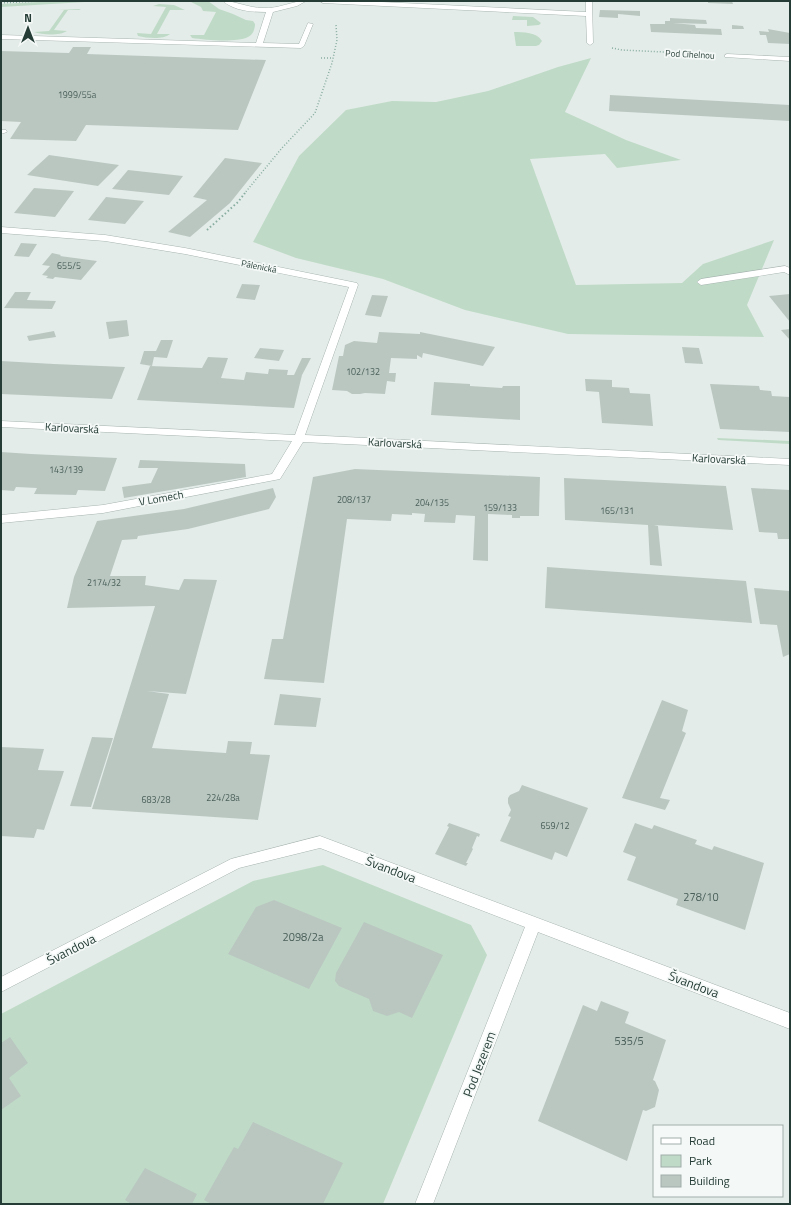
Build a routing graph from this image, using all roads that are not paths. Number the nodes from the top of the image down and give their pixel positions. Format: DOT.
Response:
graph roads {
  1 [pos="226,1"];
  2 [pos="303,1"];
  3 [pos="323,1"];
  4 [pos="588,1"];
  5 [pos="270,10"];
  6 [pos="589,14"];
  7 [pos="310,24"];
  8 [pos="1,36"];
  9 [pos="590,43"];
  10 [pos="259,45"];
  11 [pos="727,56"];
  12 [pos="790,58"];
  13 [pos="1,230"];
  14 [pos="790,272"];
  15 [pos="701,282"];
  16 [pos="1,424"];
  17 [pos="299,439"];
  18 [pos="790,462"];
  19 [pos="1,519"];
  20 [pos="534,923"];
  21 [pos="1,985"];
  22 [pos="790,1021"];
  23 [pos="424,1204"];
  1 -- 5 [label="street"];
  2 -- 5 [label="street"];
  3 -- 6 [label="street"];
  4 -- 6 [label="street"];
  5 -- 10 [label="street"];
  6 -- 9 [label="street"];
  7 -- 10 [label="street"];
  8 -- 10 [label="street"];
  11 -- 12 [label="street, Pod Cihelnou"];
  13 -- 17 [label="street, Pálenická"];
  14 -- 15 [label="street"];
  16 -- 17 [label="street, Karlovarská"];
  17 -- 18 [label="street, Karlovarská"];
  17 -- 19 [label="street, V Lomech"];
  20 -- 21 [label="street, Švandova"];
  20 -- 22 [label="street, Švandova"];
  20 -- 23 [label="street, Pod Jezerem"];
}
